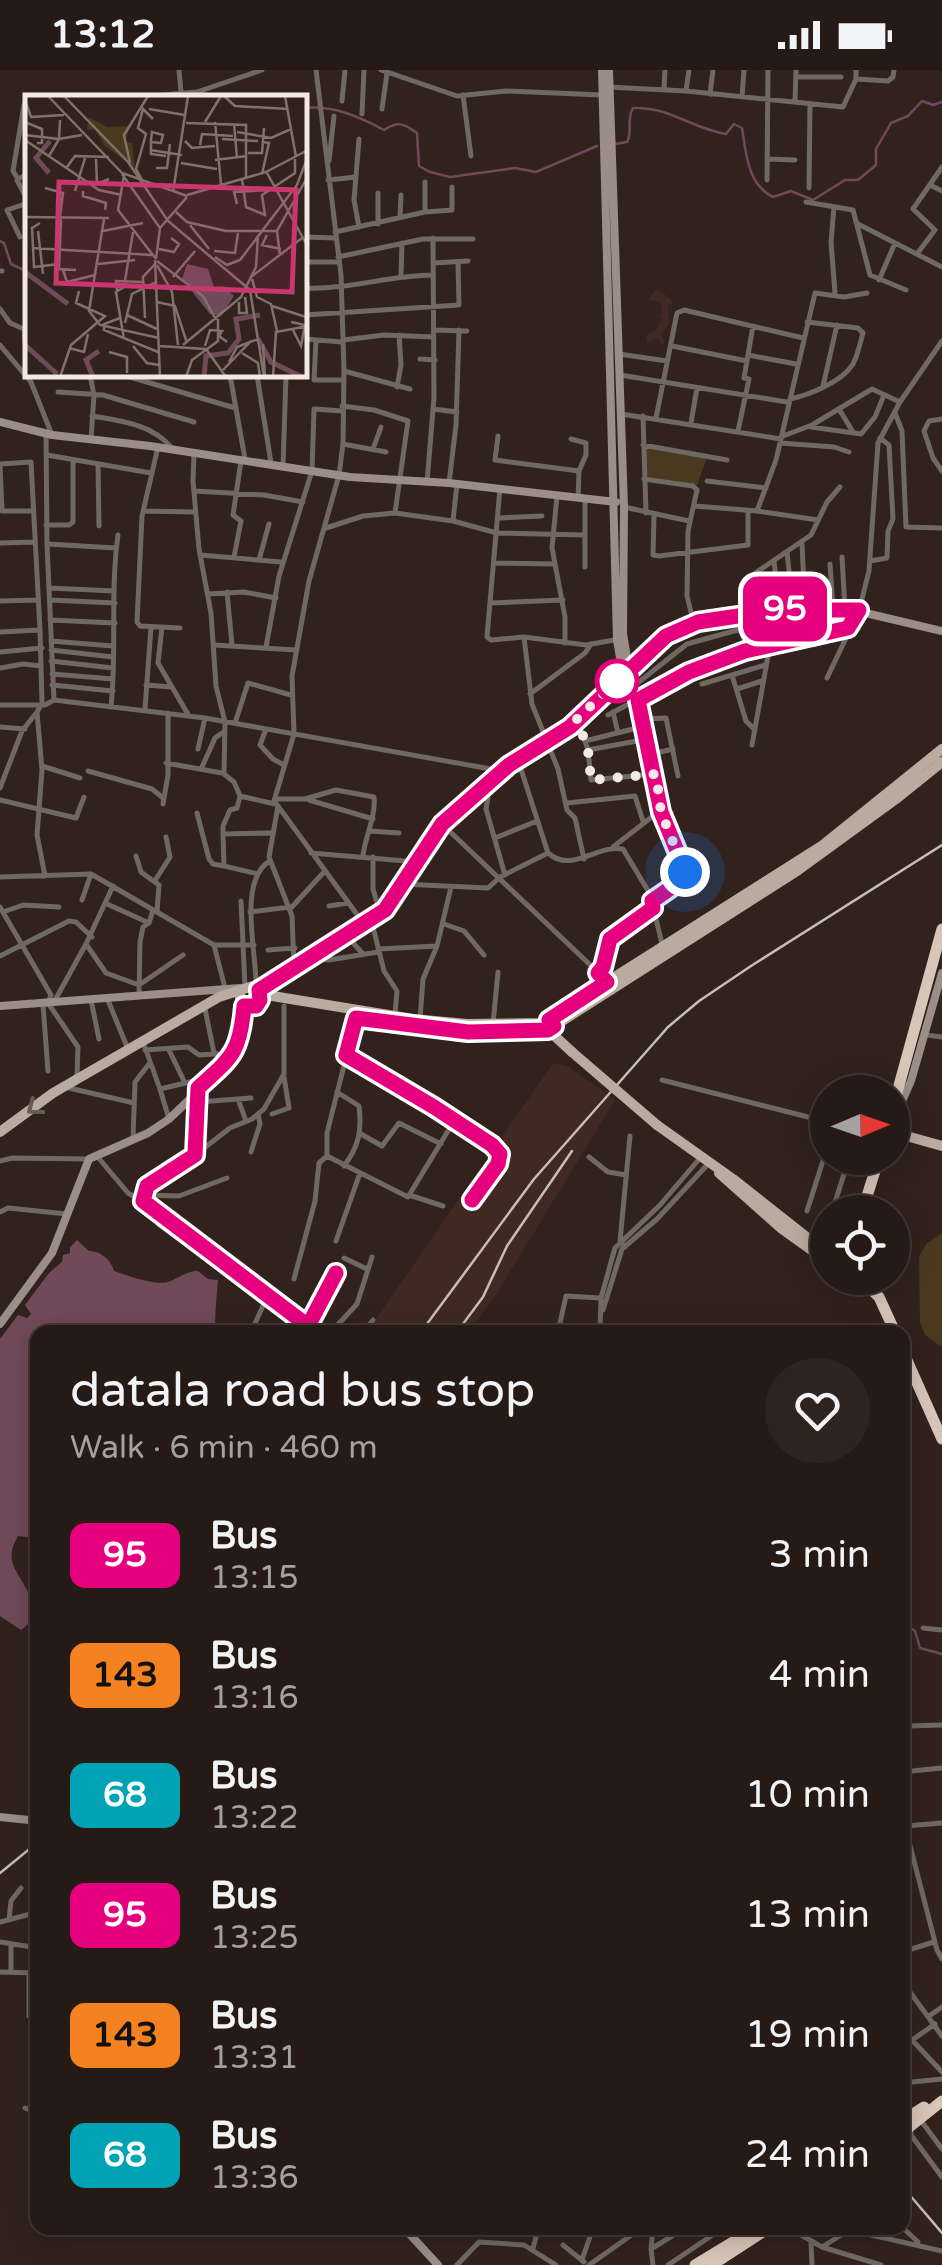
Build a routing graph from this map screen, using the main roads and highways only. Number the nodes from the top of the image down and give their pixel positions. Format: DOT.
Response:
graph roads {
  1 [pos="606,70"];
  2 [pos="606,143"];
  3 [pos="616,376"];
  4 [pos="0,422"];
  5 [pos="619,505"];
  6 [pos="942,630"];
  7 [pos="626,672"];
  8 [pos="942,749"];
  9 [pos="942,762"];
  10 [pos="926,770"];
  11 [pos="942,779"];
  12 [pos="775,880"];
  13 [pos="942,929"];
  14 [pos="942,950"];
  15 [pos="942,974"];
  16 [pos="608,980"];
  17 [pos="253,992"];
  18 [pos="0,1006"];
  19 [pos="244,1006"];
  20 [pos="920,1013"];
  21 [pos="548,1025"];
  22 [pos="905,1075"];
  23 [pos="910,1082"];
  24 [pos="0,1132"];
  25 [pos="910,1137"];
  26 [pos="942,1146"];
  27 [pos="707,1162"];
  28 [pos="810,1240"];
  29 [pos="810,1248"];
  30 [pos="877,1295"];
  31 [pos="883,1295"];
  32 [pos="0,1324"];
  33 [pos="895,1325"];
  34 [pos="896,1325"];
  35 [pos="910,1355"];
  36 [pos="910,1368"];
  37 [pos="942,1424"];
  38 [pos="942,1440"];
  39 [pos="0,1817"];
  40 [pos="30,1820"];
  41 [pos="942,2101"];
  42 [pos="910,2117"];
  43 [pos="910,2127"];
  44 [pos="410,2235"];
  45 [pos="745,2235"];
  46 [pos="757,2235"];
  47 [pos="438,2265"];
  48 [pos="696,2265"];
  49 [pos="712,2265"];
  1 -- 2 [label="main road"];
  2 -- 3 [label="main road"];
  2 -- 3 [label="main road"];
  3 -- 5 [label="main road"];
  4 -- 5 [label="main road"];
  5 -- 7 [label="main road"];
  6 -- 7 [label="main road"];
  7 -- 17 [label="main road"];
  8 -- 10 [label="main road"];
  9 -- 10 [label="main road"];
  10 -- 11 [label="main road"];
  10 -- 12 [label="main road"];
  12 -- 16 [label="main road"];
  12 -- 16 [label="main road"];
  13 -- 20 [label="highway"];
  14 -- 20 [label="highway"];
  15 -- 23 [label="main road"];
  16 -- 21 [label="main road"];
  17 -- 18 [label="main road"];
  17 -- 19 [label="main road"];
  17 -- 19 [label="main road"];
  17 -- 21 [label="main road"];
  17 -- 21 [label="main road"];
  17 -- 24 [label="main road, one-way"];
  19 -- 32 [label="main road"];
  20 -- 22 [label="highway"];
  21 -- 27 [label="main road, bridge"];
  25 -- 26 [label="main road"];
  27 -- 28 [label="main road"];
  27 -- 29 [label="main road"];
  30 -- 33 [label="highway"];
  31 -- 34 [label="highway"];
  35 -- 37 [label="highway"];
  36 -- 38 [label="highway"];
  39 -- 40 [label="main road"];
  41 -- 42 [label="highway"];
  41 -- 43 [label="highway"];
  44 -- 47 [label="main road"];
  45 -- 48 [label="highway"];
  46 -- 49 [label="highway"];
}
